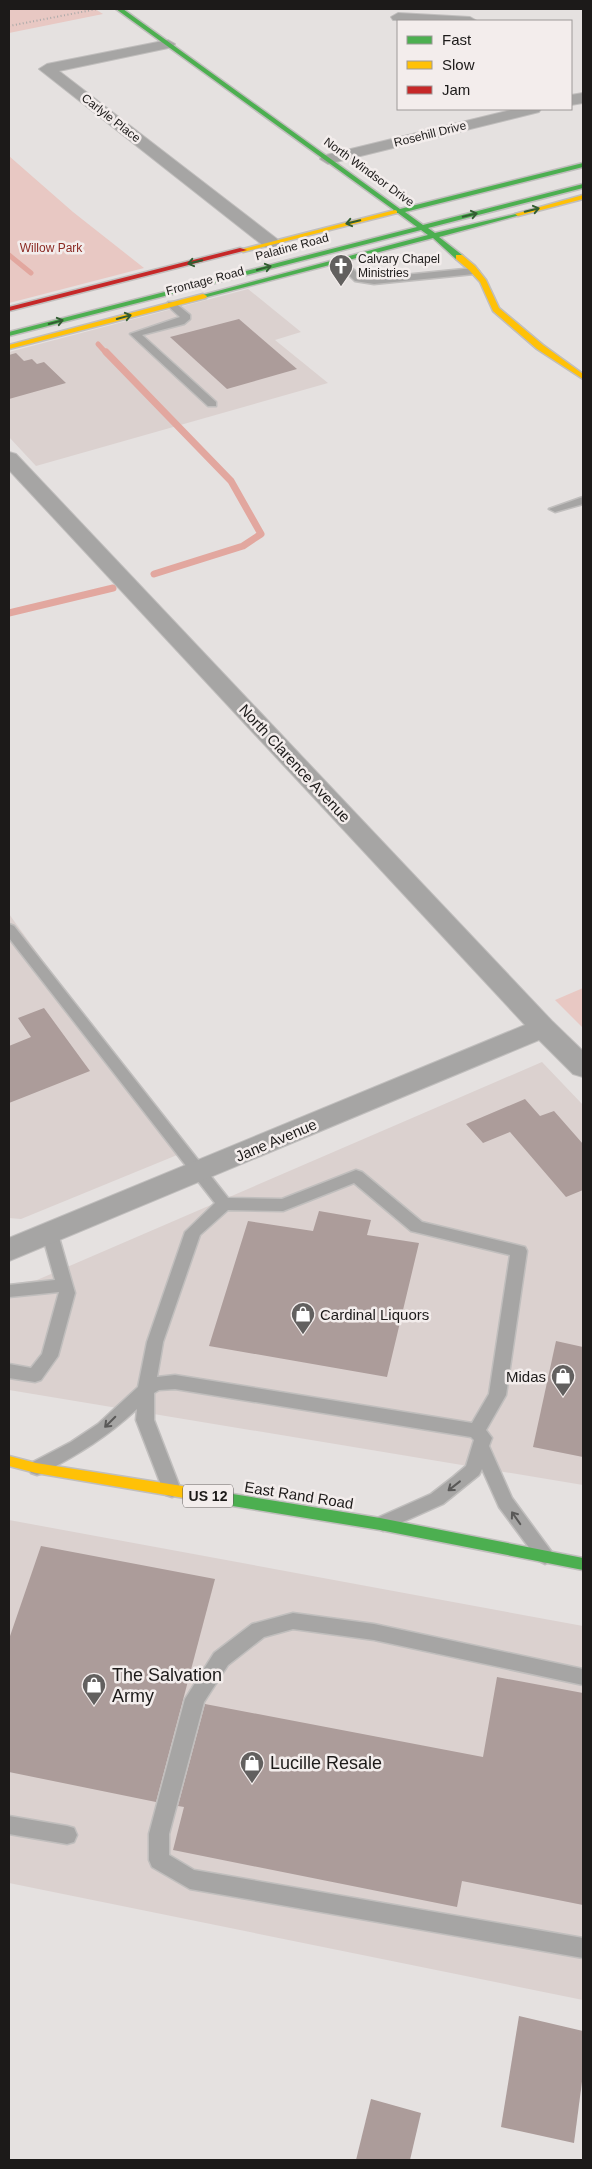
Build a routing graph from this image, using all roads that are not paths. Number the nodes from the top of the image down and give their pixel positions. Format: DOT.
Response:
graph roads {
  1 [pos="119,9"];
  2 [pos="483,9"];
  3 [pos="398,16"];
  4 [pos="456,20"];
  5 [pos="476,20"];
  6 [pos="168,44"];
  7 [pos="525,110"];
  8 [pos="328,158"];
  9 [pos="583,164"];
  10 [pos="583,175"];
  11 [pos="583,186"];
  12 [pos="583,197"];
  13 [pos="400,210"];
  14 [pos="410,218"];
  15 [pos="422,227"];
  16 [pos="434,236"];
  17 [pos="271,242"];
  18 [pos="338,260"];
  19 [pos="474,271"];
  20 [pos="171,304"];
  21 [pos="9,309"];
  22 [pos="9,321"];
  23 [pos="9,334"];
  24 [pos="9,347"];
  25 [pos="583,377"];
  26 [pos="212,404"];
  27 [pos="9,458"];
  28 [pos="583,500"];
  29 [pos="555,509"];
  30 [pos="9,930"];
  31 [pos="543,1028"];
  32 [pos="583,1068"];
  33 [pos="198,1172"];
  34 [pos="224,1204"];
  35 [pos="50,1234"];
  36 [pos="9,1250"];
  37 [pos="65,1285"];
  38 [pos="9,1291"];
  39 [pos="9,1370"];
  40 [pos="146,1390"];
  41 [pos="479,1439"];
  42 [pos="10,1465"];
  43 [pos="36,1468"];
  44 [pos="172,1490"];
  45 [pos="380,1524"];
  46 [pos="546,1557"];
  47 [pos="583,1564"];
  48 [pos="583,1677"];
  49 [pos="9,1825"];
  50 [pos="67,1835"];
  51 [pos="583,1948"];
  1 -- 6 [label="main road, North Windsor Drive"];
  2 -- 5 [label="street"];
  3 -- 4 [label="street"];
  6 -- 8 [label="main road, North Windsor Drive"];
  6 -- 17 [label="street, Carlyle Place"];
  7 -- 8 [label="street, Rosehill Drive"];
  8 -- 13 [label="main road, North Windsor Drive"];
  9 -- 13 [label="main road, Frontage Road"];
  10 -- 14 [label="main road, Palatine Road"];
  15 -- 11 [label="main road, Palatine Road, one-way"];
  16 -- 12 [label="main road, Frontage Road, one-way"];
  13 -- 14 [label="main road, North Windsor Drive"];
  13 -- 17 [label="main road, Frontage Road, one-way"];
  14 -- 15 [label="main road, North Windsor Drive"];
  14 -- 22 [label="main road, Palatine Road"];
  15 -- 16 [label="main road, North Windsor Drive"];
  23 -- 15 [label="main road, Palatine Road, one-way"];
  16 -- 18 [label="main road, Frontage Road"];
  16 -- 19 [label="main road, North Windsor Drive"];
  17 -- 21 [label="main road, Frontage Road, one-way"];
  18 -- 19 [label="lane"];
  18 -- 20 [label="main road, Frontage Road"];
  19 -- 25 [label="main road, North Windsor Drive"];
  24 -- 20 [label="main road, Frontage Road, one-way"];
  20 -- 26 [label="lane"];
  27 -- 31 [label="street, North Clarence Avenue"];
  28 -- 29 [label="lane"];
  30 -- 33 [label="lane"];
  31 -- 32 [label="street, North Clarence Avenue"];
  31 -- 33 [label="street, Jane Avenue"];
  33 -- 34 [label="lane"];
  33 -- 35 [label="street, Jane Avenue"];
  34 -- 40 [label="lane"];
  34 -- 41 [label="lane"];
  35 -- 36 [label="street, Jane Avenue"];
  35 -- 37 [label="lane"];
  37 -- 38 [label="lane"];
  37 -- 39 [label="lane"];
  40 -- 41 [label="lane"];
  40 -- 43 [label="lane, one-way"];
  40 -- 44 [label="lane"];
  41 -- 45 [label="lane, one-way"];
  46 -- 41 [label="lane, one-way"];
  42 -- 43 [label="main road, East Rand Road / US 12"];
  43 -- 44 [label="main road, East Rand Road / US 12"];
  44 -- 45 [label="main road, East Rand Road / US 12"];
  45 -- 46 [label="main road, East Rand Road / US 12"];
  46 -- 47 [label="main road, East Rand Road / US 12"];
  48 -- 51 [label="lane"];
  49 -- 50 [label="lane"];
}
